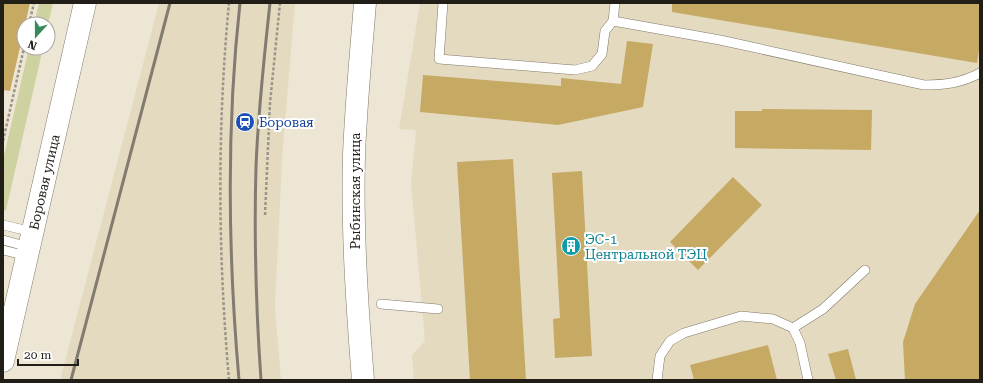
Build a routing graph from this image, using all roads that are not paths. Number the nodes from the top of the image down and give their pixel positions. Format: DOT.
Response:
graph roads {
  1 [pos="85,3"];
  2 [pos="365,3"];
  3 [pos="442,3"];
  4 [pos="615,3"];
  5 [pos="613,21"];
  6 [pos="980,73"];
  7 [pos="3,225"];
  8 [pos="3,240"];
  9 [pos="30,245"];
  10 [pos="3,250"];
  11 [pos="865,270"];
  12 [pos="381,304"];
  13 [pos="438,309"];
  14 [pos="793,328"];
  15 [pos="3,361"];
  16 [pos="363,380"];
  17 [pos="657,380"];
  18 [pos="808,380"];
  1 -- 9 [label="main road, Боровая улица"];
  2 -- 16 [label="main road, Рыбинская улица"];
  3 -- 5 [label="lane"];
  4 -- 5 [label="lane"];
  5 -- 6 [label="lane"];
  7 -- 9 [label="lane"];
  8 -- 9 [label="lane"];
  9 -- 10 [label="lane"];
  9 -- 15 [label="main road, Боровая улица"];
  11 -- 14 [label="lane"];
  12 -- 13 [label="lane"];
  14 -- 17 [label="lane"];
  14 -- 18 [label="lane"];
}
